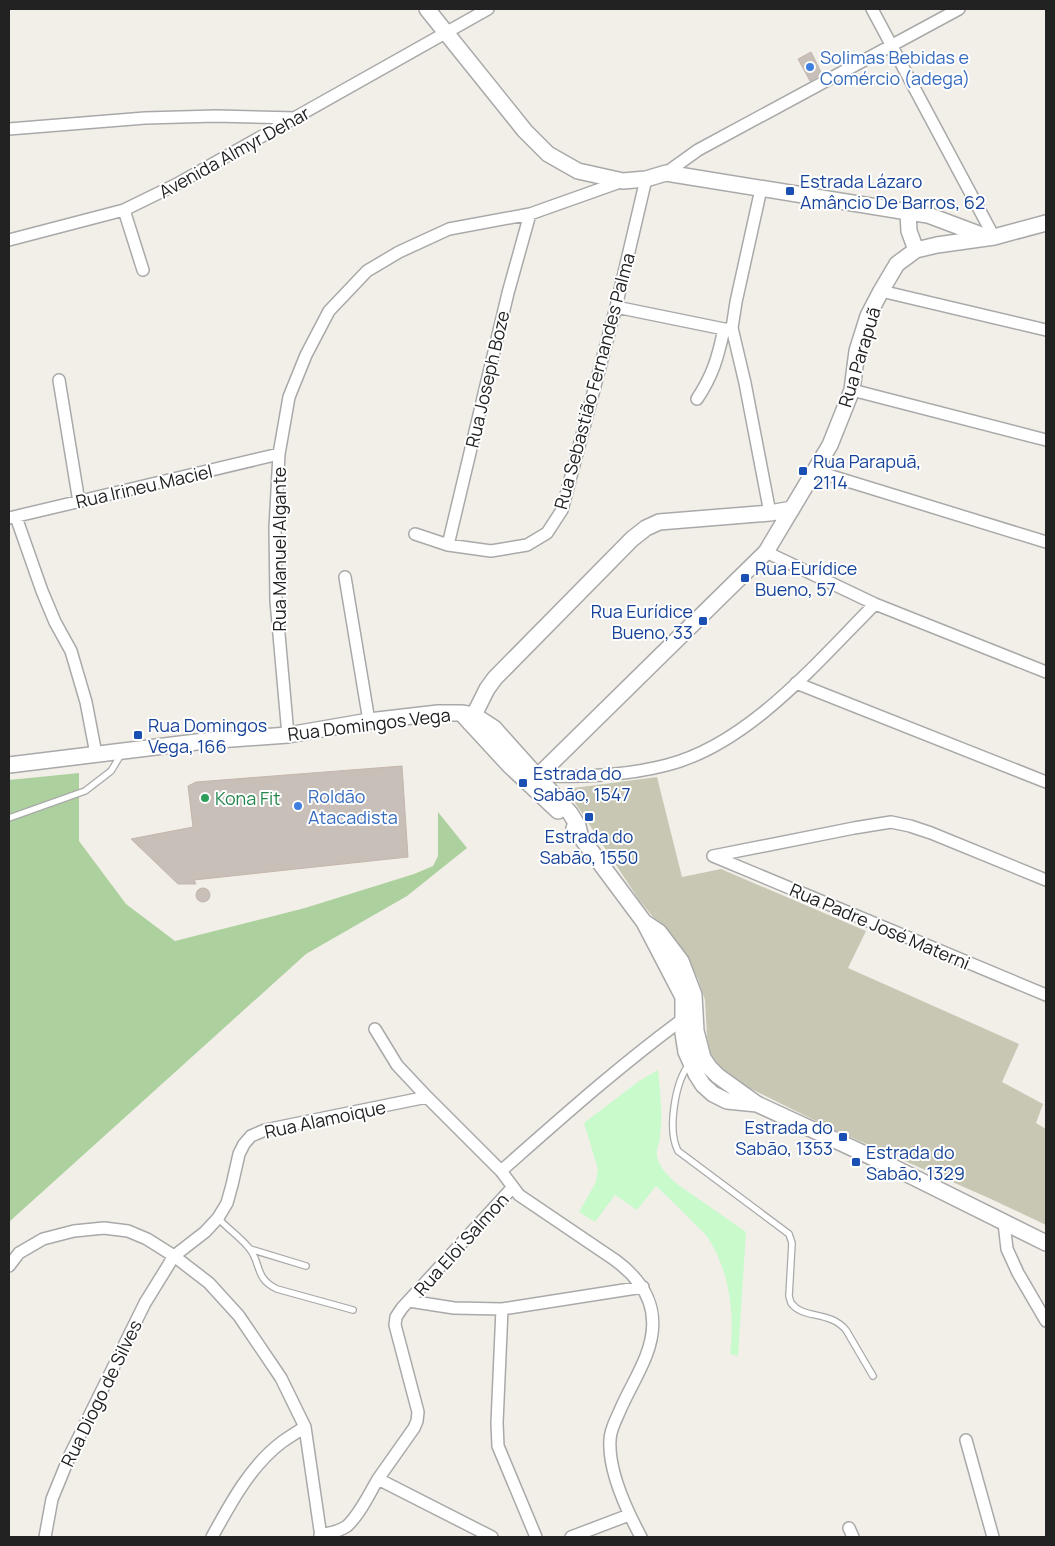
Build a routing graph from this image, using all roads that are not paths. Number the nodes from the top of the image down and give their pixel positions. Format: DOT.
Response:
graph roads {
  1 [pos="427,9"];
  2 [pos="488,9"];
  3 [pos="872,9"];
  4 [pos="960,9"];
  5 [pos="446,33"];
  6 [pos="891,46"];
  7 [pos="296,118"];
  8 [pos="9,129"];
  9 [pos="666,174"];
  10 [pos="646,179"];
  11 [pos="623,181"];
  12 [pos="761,189"];
  13 [pos="124,210"];
  14 [pos="908,212"];
  15 [pos="530,214"];
  16 [pos="1046,223"];
  17 [pos="990,237"];
  18 [pos="9,240"];
  19 [pos="916,250"];
  20 [pos="143,270"];
  21 [pos="881,291"];
  22 [pos="616,308"];
  23 [pos="728,329"];
  24 [pos="1046,330"];
  25 [pos="60,380"];
  26 [pos="852,390"];
  27 [pos="697,399"];
  28 [pos="1046,440"];
  29 [pos="279,454"];
  30 [pos="815,471"];
  31 [pos="80,502"];
  32 [pos="792,509"];
  33 [pos="770,513"];
  34 [pos="12,517"];
  35 [pos="415,534"];
  36 [pos="1046,542"];
  37 [pos="448,545"];
  38 [pos="762,556"];
  39 [pos="345,577"];
  40 [pos="875,604"];
  41 [pos="1046,672"];
  42 [pos="796,683"];
  43 [pos="468,717"];
  44 [pos="369,721"];
  45 [pos="288,735"];
  46 [pos="123,751"];
  47 [pos="96,754"];
  48 [pos="9,765"];
  49 [pos="509,765"];
  50 [pos="538,776"];
  51 [pos="1046,782"];
  52 [pos="9,818"];
  53 [pos="580,834"];
  54 [pos="1046,880"];
  55 [pos="644,922"];
  56 [pos="1046,995"];
  57 [pos="694,1003"];
  58 [pos="683,1019"];
  59 [pos="375,1029"];
  60 [pos="690,1063"];
  61 [pos="427,1097"];
  62 [pos="757,1104"];
  63 [pos="501,1171"];
  64 [pos="513,1187"];
  65 [pos="218,1218"];
  66 [pos="1004,1222"];
  67 [pos="1046,1243"];
  68 [pos="250,1250"];
  69 [pos="174,1256"];
  70 [pos="9,1266"];
  71 [pos="306,1266"];
  72 [pos="643,1287"];
  73 [pos="409,1301"];
  74 [pos="502,1309"];
  75 [pos="353,1310"];
  76 [pos="1046,1321"];
  77 [pos="873,1376"];
  78 [pos="305,1427"];
  79 [pos="966,1440"];
  80 [pos="378,1479"];
  81 [pos="629,1515"];
  82 [pos="320,1536"];
  83 [pos="45,1537"];
  84 [pos="212,1537"];
  85 [pos="492,1537"];
  86 [pos="536,1537"];
  87 [pos="570,1537"];
  88 [pos="641,1537"];
  89 [pos="994,1537"];
  1 -- 5 [label="street"];
  2 -- 5 [label="street, Avenida Almyr Dehar"];
  3 -- 6 [label="street"];
  4 -- 6 [label="street"];
  5 -- 7 [label="street, Avenida Almyr Dehar"];
  5 -- 11 [label="street"];
  6 -- 9 [label="street"];
  6 -- 17 [label="street"];
  7 -- 8 [label="street"];
  7 -- 13 [label="street, Avenida Almyr Dehar"];
  9 -- 10 [label="street"];
  9 -- 12 [label="street"];
  10 -- 11 [label="street"];
  10 -- 22 [label="street, Rua Sebastião Fernandes Palma"];
  11 -- 15 [label="street, Rua Manuel Algante"];
  12 -- 14 [label="street"];
  12 -- 23 [label="street"];
  13 -- 18 [label="street, Avenida Almyr Dehar"];
  13 -- 20 [label="street"];
  14 -- 17 [label="street"];
  14 -- 19 [label="street"];
  15 -- 29 [label="street, Rua Manuel Algante"];
  15 -- 37 [label="street, Rua Joseph Boze"];
  16 -- 17 [label="street, Rua Parapuã"];
  17 -- 19 [label="street, Rua Parapuã"];
  19 -- 21 [label="street, Rua Parapuã"];
  21 -- 24 [label="street"];
  21 -- 26 [label="street, Rua Parapuã"];
  22 -- 23 [label="street"];
  22 -- 37 [label="street, Rua Sebastião Fernandes Palma"];
  23 -- 27 [label="street"];
  23 -- 33 [label="street"];
  25 -- 31 [label="street"];
  26 -- 28 [label="street"];
  26 -- 30 [label="street, Rua Parapuã"];
  29 -- 31 [label="street, Rua Irineu Maciel"];
  29 -- 45 [label="street, Rua Manuel Algante"];
  30 -- 32 [label="street, Rua Parapuã"];
  30 -- 36 [label="street"];
  31 -- 34 [label="street, Rua Irineu Maciel"];
  32 -- 33 [label="street"];
  32 -- 38 [label="street, Rua Parapuã"];
  33 -- 38 [label="street"];
  33 -- 43 [label="street"];
  34 -- 47 [label="street"];
  35 -- 37 [label="street, Rua Sebastião Fernandes Palma"];
  38 -- 40 [label="street"];
  38 -- 50 [label="street"];
  39 -- 44 [label="street"];
  40 -- 41 [label="street"];
  40 -- 42 [label="street"];
  42 -- 50 [label="street"];
  42 -- 51 [label="street"];
  43 -- 44 [label="street, Rua Domingos Vega"];
  43 -- 49 [label="street"];
  43 -- 50 [label="street"];
  44 -- 45 [label="street, Rua Domingos Vega"];
  45 -- 46 [label="street, Rua Domingos Vega"];
  46 -- 47 [label="street, Rua Domingos Vega"];
  46 -- 52 [label="lane"];
  47 -- 48 [label="street, Rua Domingos Vega"];
  49 -- 50 [label="street"];
  49 -- 53 [label="street"];
  50 -- 53 [label="street"];
  53 -- 55 [label="street"];
  54 -- 56 [label="street, Rua Padre José Materni"];
  55 -- 57 [label="street"];
  55 -- 58 [label="street"];
  57 -- 58 [label="street"];
  57 -- 62 [label="street"];
  58 -- 60 [label="street"];
  58 -- 63 [label="street"];
  59 -- 61 [label="street"];
  60 -- 62 [label="street"];
  60 -- 77 [label="lane"];
  61 -- 63 [label="street"];
  61 -- 65 [label="street, Rua Alamoique"];
  62 -- 66 [label="street"];
  63 -- 64 [label="street"];
  64 -- 72 [label="street"];
  64 -- 73 [label="street, Rua Eloi Salmon"];
  65 -- 68 [label="lane"];
  65 -- 69 [label="street, Rua Alamoique"];
  66 -- 67 [label="street"];
  66 -- 76 [label="street"];
  68 -- 71 [label="lane"];
  68 -- 75 [label="lane"];
  69 -- 70 [label="street"];
  69 -- 78 [label="street"];
  69 -- 83 [label="street, Rua Diogo de Silves"];
  72 -- 74 [label="street"];
  72 -- 81 [label="street"];
  73 -- 74 [label="street"];
  73 -- 80 [label="street, Rua Eloi Salmon"];
  74 -- 86 [label="street"];
  78 -- 82 [label="street"];
  78 -- 84 [label="street"];
  79 -- 89 [label="street"];
  80 -- 82 [label="street, Rua Eloi Salmon"];
  80 -- 85 [label="street"];
  81 -- 87 [label="street"];
  81 -- 88 [label="street"];
}
